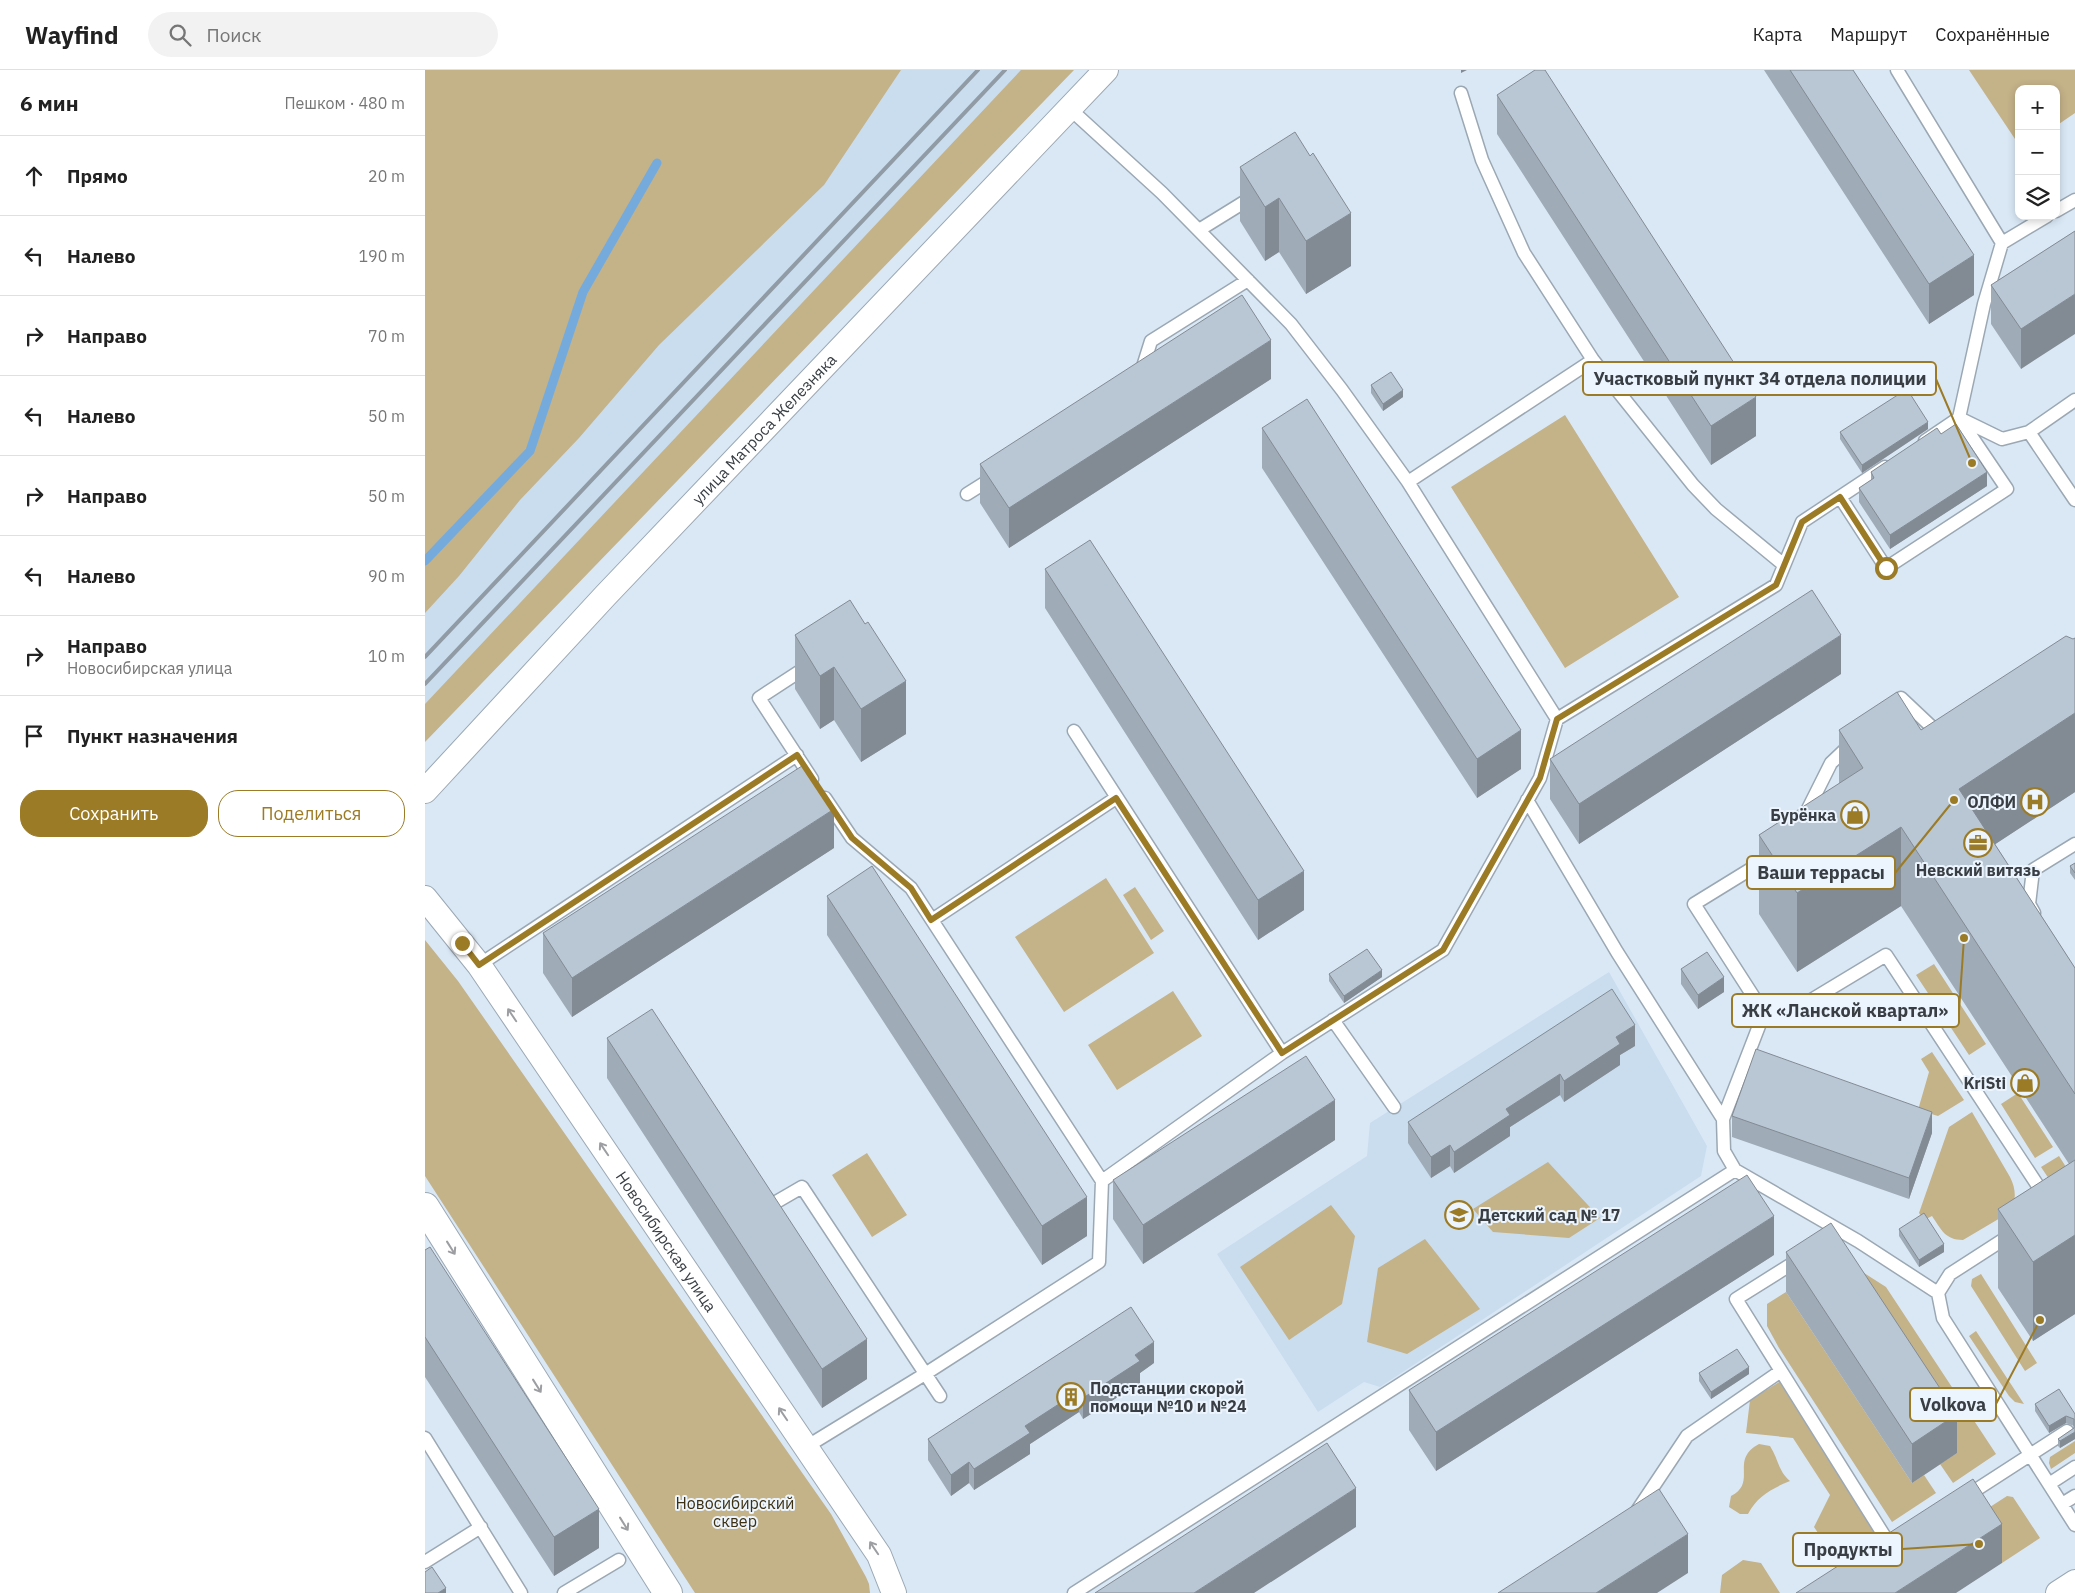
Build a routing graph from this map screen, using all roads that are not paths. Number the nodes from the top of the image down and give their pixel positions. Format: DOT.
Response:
graph roads {
  1 [pos="1106,70"];
  2 [pos="1897,70"];
  3 [pos="1461,93"];
  4 [pos="1069,108"];
  5 [pos="1259,192"];
  6 [pos="2075,200"];
  7 [pos="2060,209"];
  8 [pos="2041,220"];
  9 [pos="1199,230"];
  10 [pos="2002,244"];
  11 [pos="1248,280"];
  12 [pos="1593,360"];
  13 [pos="1138,383"];
  14 [pos="2075,400"];
  15 [pos="1959,418"];
  16 [pos="2029,432"];
  17 [pos="1912,450"];
  18 [pos="1896,460"];
  19 [pos="1008,468"];
  20 [pos="1408,482"];
  21 [pos="967,494"];
  22 [pos="1840,497"];
  23 [pos="2075,500"];
  24 [pos="1784,566"];
  25 [pos="820,658"];
  26 [pos="1879,718"];
  27 [pos="1557,719"];
  28 [pos="1952,720"];
  29 [pos="1074,731"];
  30 [pos="1858,738"];
  31 [pos="797,755"];
  32 [pos="425,791"];
  33 [pos="1116,798"];
  34 [pos="1527,800"];
  35 [pos="1796,833"];
  36 [pos="2075,844"];
  37 [pos="1781,850"];
  38 [pos="425,898"];
  39 [pos="931,920"];
  40 [pos="2039,920"];
  41 [pos="479,965"];
  42 [pos="1764,1013"];
  43 [pos="1333,1020"];
  44 [pos="1282,1053"];
  45 [pos="1394,1107"];
  46 [pos="1723,1119"];
  47 [pos="1735,1170"];
  48 [pos="1102,1181"];
  49 [pos="761,1189"];
  50 [pos="425,1207"];
  51 [pos="2052,1209"];
  52 [pos="2022,1228"];
  53 [pos="1790,1265"];
  54 [pos="1938,1293"];
  55 [pos="1781,1371"];
  56 [pos="925,1374"];
  57 [pos="940,1396"];
  58 [pos="2067,1431"];
  59 [pos="425,1438"];
  60 [pos="806,1447"];
  61 [pos="2030,1455"];
  62 [pos="2075,1467"];
  63 [pos="2049,1484"];
  64 [pos="2075,1496"];
  65 [pos="1953,1504"];
  66 [pos="2062,1504"];
  67 [pos="1629,1522"];
  68 [pos="2075,1525"];
  69 [pos="481,1527"];
  70 [pos="1890,1545"];
  71 [pos="619,1560"];
  72 [pos="425,1562"];
  73 [pos="2075,1582"];
  74 [pos="521,1593"];
  75 [pos="564,1593"];
  76 [pos="668,1593"];
  77 [pos="894,1593"];
  78 [pos="1073,1593"];
  79 [pos="2058,1593"];
  1 -- 4 [label="street, улица Матроса Железняка"];
  2 -- 10 [label="lane"];
  3 -- 12 [label="lane"];
  4 -- 9 [label="lane"];
  4 -- 32 [label="street, улица Матроса Железняка"];
  5 -- 9 [label="lane"];
  6 -- 7 [label="lane"];
  8 -- 10 [label="lane"];
  9 -- 11 [label="lane"];
  10 -- 15 [label="lane"];
  11 -- 13 [label="lane"];
  11 -- 20 [label="lane"];
  12 -- 20 [label="lane"];
  12 -- 24 [label="lane"];
  14 -- 16 [label="lane"];
  15 -- 16 [label="lane"];
  15 -- 17 [label="lane"];
  15 -- 22 [label="lane"];
  16 -- 23 [label="lane"];
  18 -- 22 [label="lane"];
  19 -- 21 [label="lane"];
  20 -- 27 [label="lane"];
  22 -- 24 [label="lane"];
  24 -- 27 [label="lane"];
  25 -- 31 [label="lane"];
  26 -- 28 [label="lane"];
  27 -- 34 [label="lane"];
  29 -- 33 [label="lane"];
  30 -- 35 [label="lane"];
  31 -- 39 [label="lane"];
  31 -- 41 [label="lane"];
  33 -- 39 [label="lane"];
  33 -- 44 [label="lane"];
  34 -- 43 [label="lane"];
  34 -- 46 [label="lane"];
  36 -- 40 [label="lane"];
  37 -- 42 [label="lane"];
  38 -- 41 [label="street, Новосибирская улица"];
  39 -- 48 [label="lane"];
  60 -- 41 [label="street, Новосибирская улица, one-way"];
  42 -- 46 [label="lane"];
  42 -- 51 [label="lane"];
  43 -- 44 [label="lane"];
  43 -- 45 [label="lane"];
  44 -- 48 [label="lane"];
  46 -- 47 [label="lane"];
  47 -- 54 [label="lane"];
  47 -- 78 [label="lane"];
  48 -- 56 [label="lane"];
  49 -- 56 [label="lane"];
  50 -- 76 [label="street, one-way"];
  52 -- 54 [label="lane"];
  53 -- 55 [label="lane"];
  54 -- 61 [label="lane"];
  55 -- 67 [label="lane"];
  55 -- 70 [label="lane"];
  56 -- 57 [label="lane"];
  56 -- 60 [label="lane"];
  58 -- 61 [label="lane"];
  59 -- 69 [label="lane"];
  77 -- 60 [label="street, Новосибирская улица, one-way"];
  61 -- 63 [label="lane"];
  61 -- 65 [label="lane"];
  62 -- 63 [label="lane"];
  63 -- 66 [label="lane"];
  64 -- 66 [label="lane"];
  66 -- 68 [label="lane"];
  69 -- 72 [label="lane"];
  69 -- 74 [label="lane"];
  71 -- 75 [label="lane"];
  73 -- 79 [label="street"];
}
